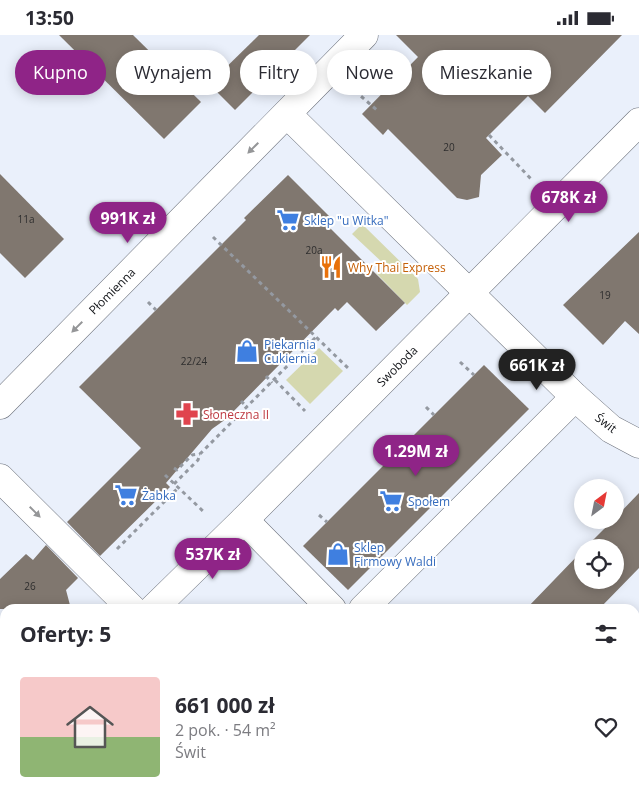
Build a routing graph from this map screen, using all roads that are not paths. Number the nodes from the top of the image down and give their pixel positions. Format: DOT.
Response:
graph roads {
  1 [pos="364,35"];
  2 [pos="287,114"];
  3 [pos="639,122"];
  4 [pos="469,293"];
  5 [pos="574,397"];
  6 [pos="0,405"];
  7 [pos="639,444"];
  8 [pos="0,478"];
  9 [pos="244,520"];
  10 [pos="127,604"];
  11 [pos="158,604"];
  12 [pos="327,604"];
  13 [pos="368,604"];
  1 -- 2 [label="street, Płomienna"];
  2 -- 4 [label="street"];
  2 -- 6 [label="street, Płomienna, one-way"];
  3 -- 4 [label="street, Swoboda"];
  4 -- 5 [label="street, Świt"];
  4 -- 9 [label="street, Swoboda"];
  5 -- 7 [label="street, Świt"];
  5 -- 13 [label="street"];
  8 -- 10 [label="street, one-way"];
  9 -- 11 [label="street, Swoboda"];
  9 -- 12 [label="street"];
}
